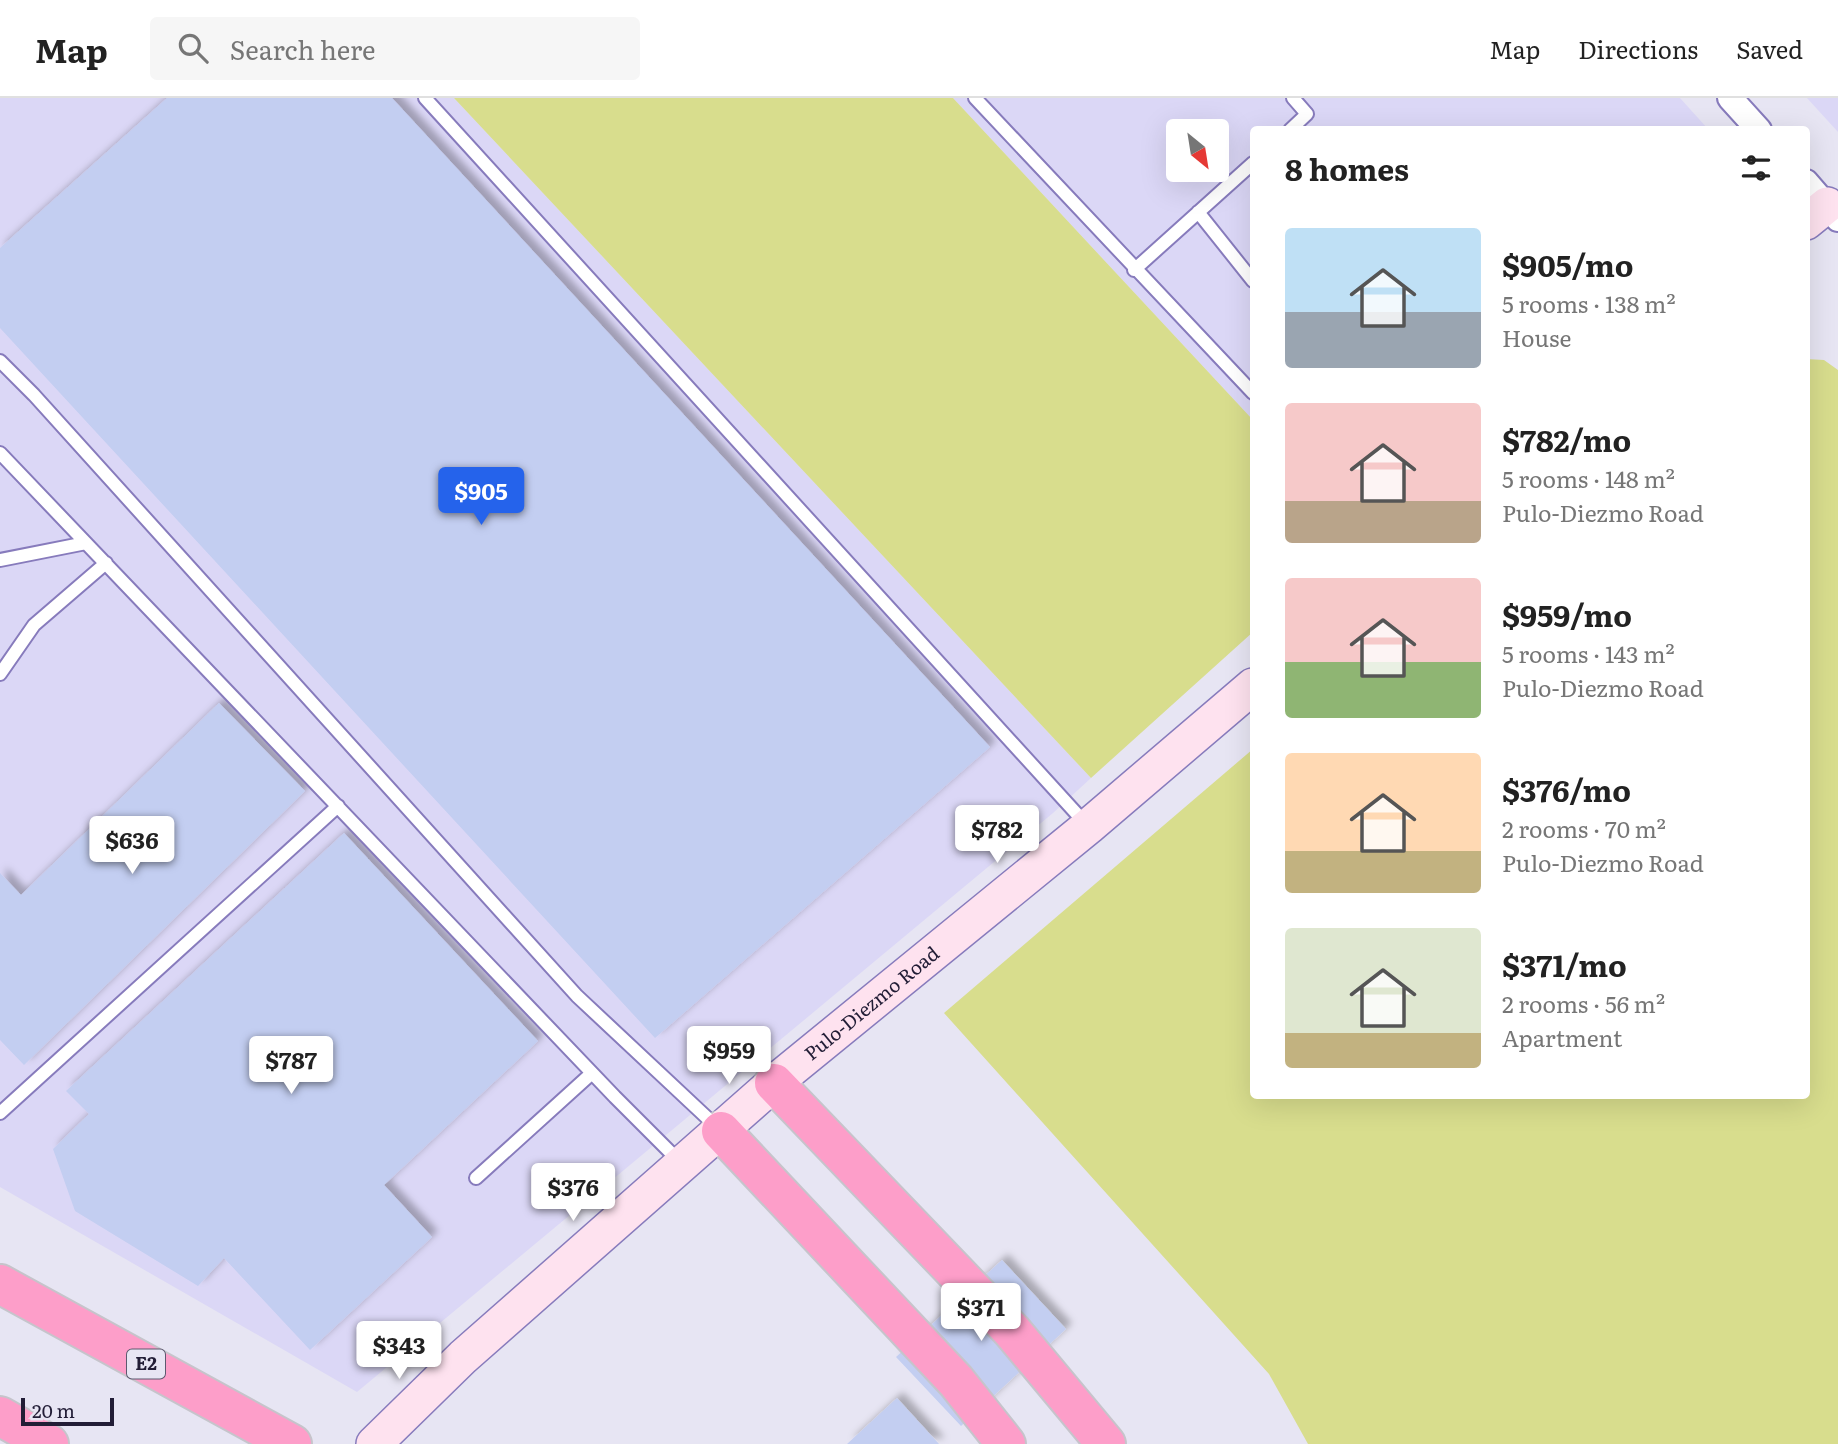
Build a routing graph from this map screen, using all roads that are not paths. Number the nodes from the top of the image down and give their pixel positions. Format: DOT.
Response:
graph roads {
  1 [pos="425,98"];
  2 [pos="975,98"];
  3 [pos="1293,98"];
  4 [pos="1730,98"];
  5 [pos="1294,126"];
  6 [pos="1755,126"];
  7 [pos="1250,166"];
  8 [pos="1198,212"];
  9 [pos="1134,270"];
  10 [pos="1250,277"];
  11 [pos="0,361"];
  12 [pos="1250,390"];
  13 [pos="0,453"];
  14 [pos="86,543"];
  15 [pos="0,560"];
  16 [pos="106,563"];
  17 [pos="0,674"];
  18 [pos="1250,689"];
  19 [pos="338,806"];
  20 [pos="1088,826"];
  21 [pos="592,1073"];
  22 [pos="774,1083"];
  23 [pos="0,1113"];
  24 [pos="721,1131"];
  25 [pos="682,1164"];
  26 [pos="476,1178"];
  27 [pos="0,1284"];
  28 [pos="0,1416"];
  29 [pos="49,1444"];
  30 [pos="292,1444"];
  31 [pos="374,1444"];
  32 [pos="1006,1444"];
  33 [pos="1106,1444"];
  1 -- 20 [label="lane"];
  2 -- 9 [label="lane"];
  3 -- 5 [label="lane"];
  4 -- 6 [label="street"];
  7 -- 8 [label="lane"];
  8 -- 9 [label="lane"];
  8 -- 10 [label="lane"];
  9 -- 12 [label="lane"];
  11 -- 24 [label="lane"];
  13 -- 14 [label="lane"];
  14 -- 15 [label="lane"];
  14 -- 16 [label="lane"];
  16 -- 17 [label="lane"];
  16 -- 19 [label="lane"];
  18 -- 20 [label="street, Pulo-Diezmo Road"];
  19 -- 21 [label="lane"];
  19 -- 23 [label="lane"];
  20 -- 22 [label="street, Pulo-Diezmo Road"];
  21 -- 25 [label="lane"];
  21 -- 26 [label="lane"];
  22 -- 24 [label="street, Pulo-Diezmo Road"];
  22 -- 33 [label="highway"];
  24 -- 25 [label="street, Pulo-Diezmo Road"];
  24 -- 32 [label="highway"];
  25 -- 31 [label="street, Pulo-Diezmo Road"];
  27 -- 30 [label="highway, E2"];
  28 -- 29 [label="highway"];
}
